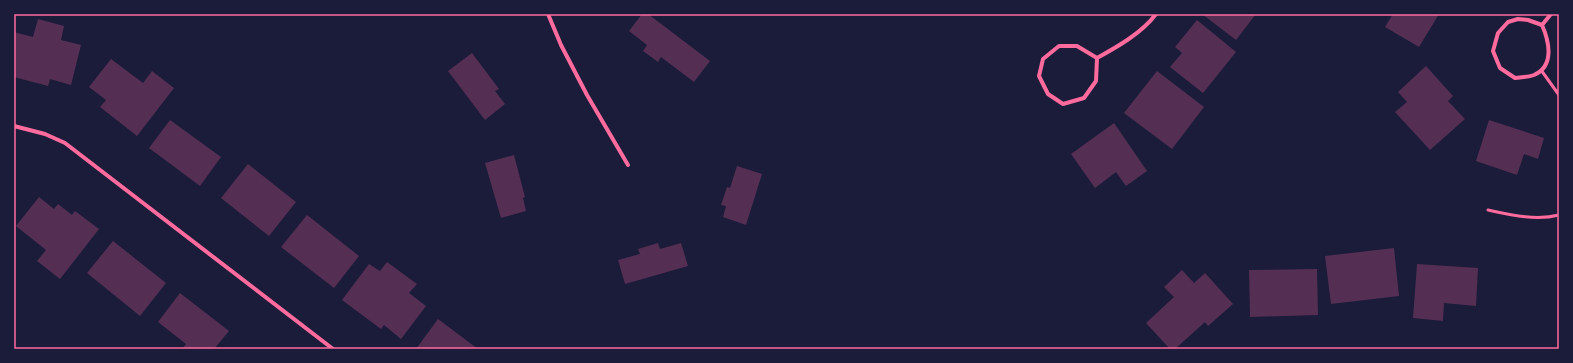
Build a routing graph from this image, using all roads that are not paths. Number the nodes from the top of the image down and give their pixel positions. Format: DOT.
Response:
graph roads {
  1 [pos="548,14"];
  2 [pos="1156,14"];
  3 [pos="1551,14"];
  4 [pos="1542,25"];
  5 [pos="1097,58"];
  6 [pos="1542,70"];
  7 [pos="1559,95"];
  8 [pos="14,126"];
  9 [pos="628,165"];
  10 [pos="1488,210"];
  11 [pos="1559,215"];
  12 [pos="332,349"];
  1 -- 9 [label="street"];
  2 -- 5 [label="street"];
  3 -- 4 [label="street"];
  4 -- 6 [label="street"];
  4 -- 6 [label="street"];
  5 -- 5 [label="street"];
  6 -- 7 [label="lane"];
  8 -- 12 [label="street"];
  10 -- 11 [label="lane"];
}
